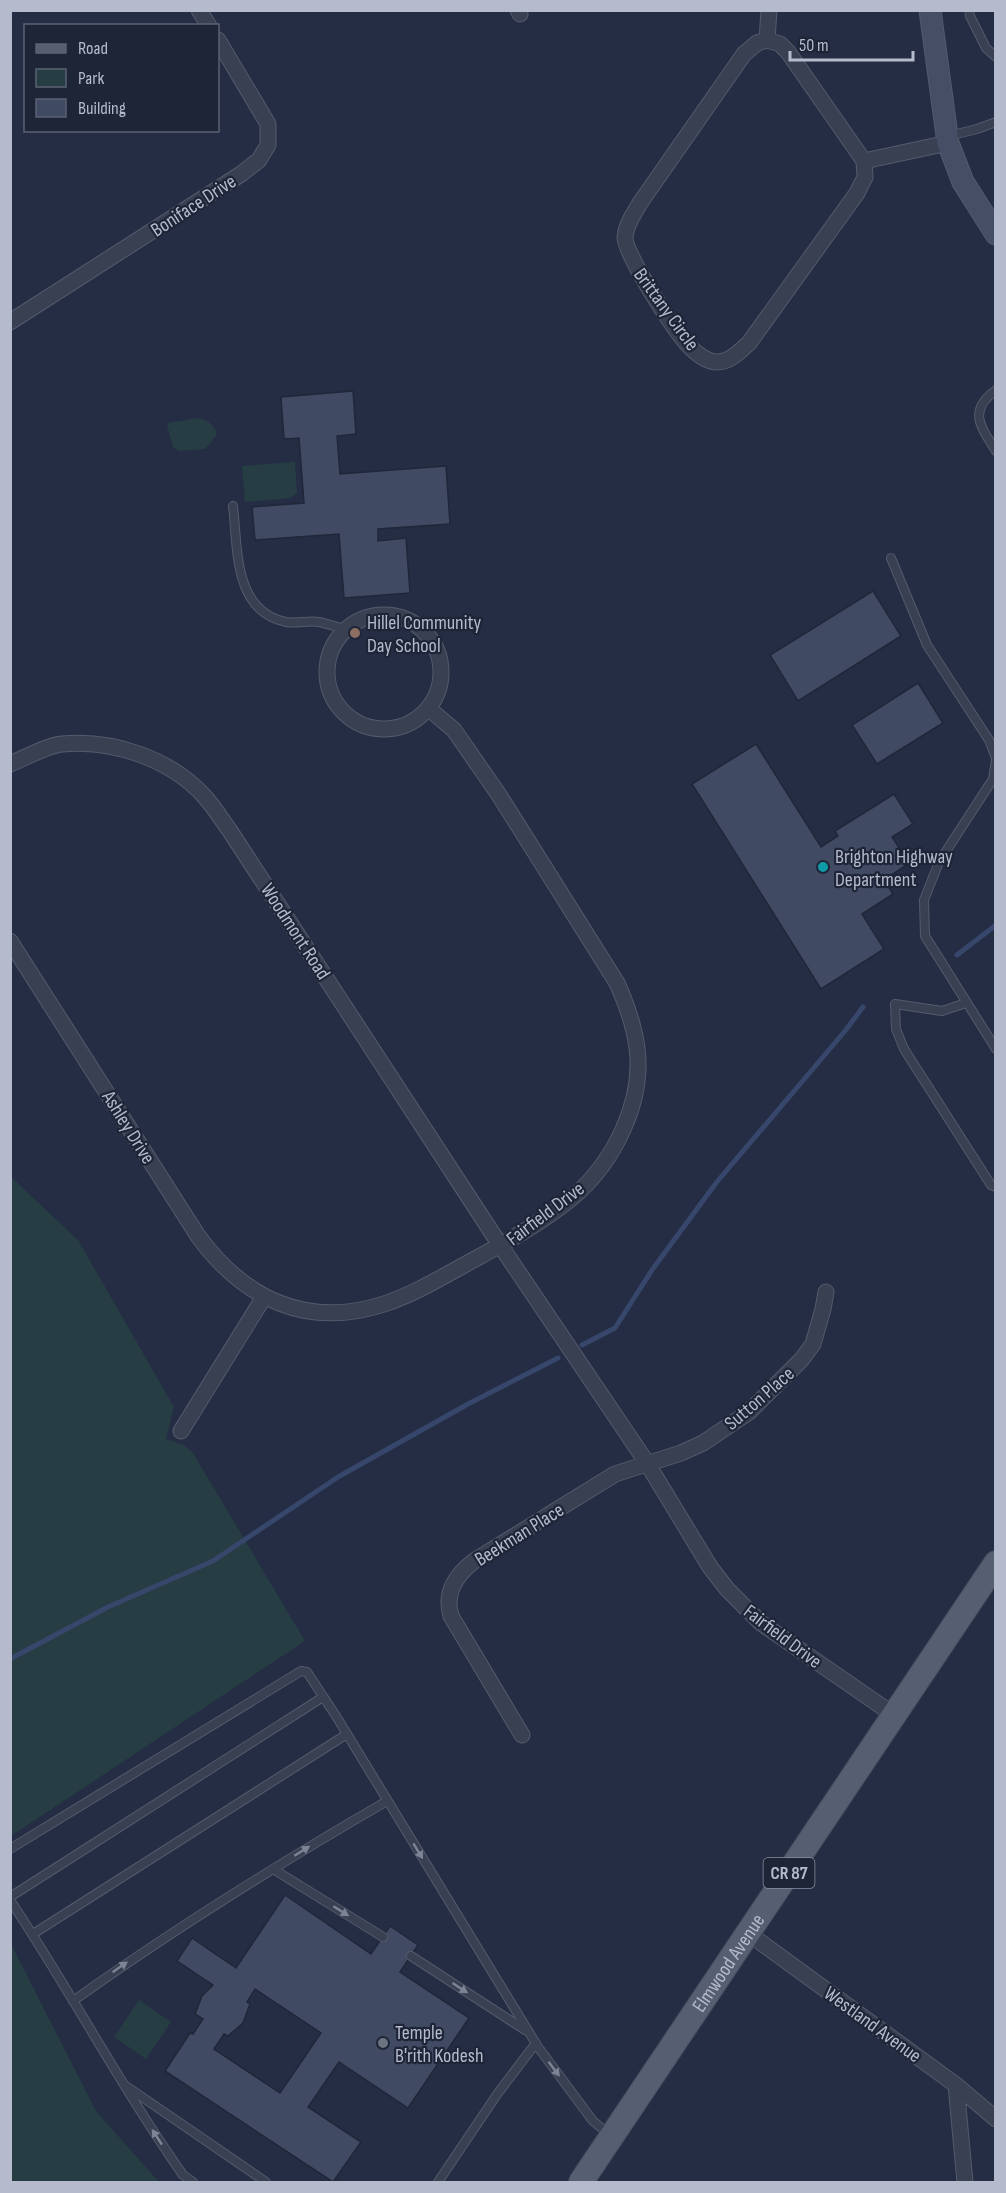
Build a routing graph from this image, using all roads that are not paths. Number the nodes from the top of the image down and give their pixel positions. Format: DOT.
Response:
graph roads {
  1 [pos="199,10"];
  2 [pos="769,10"];
  3 [pos="930,10"];
  4 [pos="969,10"];
  5 [pos="207,24"];
  6 [pos="767,40"];
  7 [pos="219,42"];
  8 [pos="996,57"];
  9 [pos="996,122"];
  10 [pos="947,140"];
  11 [pos="864,160"];
  12 [pos="996,234"];
  13 [pos="10,322"];
  14 [pos="996,390"];
  15 [pos="996,451"];
  16 [pos="233,506"];
  17 [pos="891,558"];
  18 [pos="346,629"];
  19 [pos="428,708"];
  20 [pos="996,759"];
  21 [pos="10,764"];
  22 [pos="10,941"];
  23 [pos="966,1003"];
  24 [pos="996,1049"];
  25 [pos="996,1187"];
  26 [pos="500,1245"];
  27 [pos="826,1292"];
  28 [pos="264,1296"];
  29 [pos="181,1431"];
  30 [pos="647,1463"];
  31 [pos="996,1563"];
  32 [pos="323,1697"];
  33 [pos="894,1715"];
  34 [pos="347,1734"];
  35 [pos="522,1735"];
  36 [pos="387,1801"];
  37 [pos="10,1849"];
  38 [pos="273,1869"];
  39 [pos="10,1898"];
  40 [pos="748,1933"];
  41 [pos="33,1934"];
  42 [pos="383,1937"];
  43 [pos="411,1956"];
  44 [pos="73,2001"];
  45 [pos="529,2033"];
  46 [pos="536,2043"];
  47 [pos="124,2084"];
  48 [pos="956,2085"];
  49 [pos="996,2119"];
  50 [pos="612,2136"];
  51 [pos="193,2182"];
  52 [pos="266,2182"];
  53 [pos="438,2182"];
  54 [pos="581,2182"];
  55 [pos="965,2182"];
  1 -- 5 [label="street"];
  2 -- 6 [label="street"];
  3 -- 10 [label="street"];
  4 -- 8 [label="lane"];
  6 -- 11 [label="street"];
  6 -- 11 [label="street, Brittany Circle"];
  7 -- 13 [label="street, Boniface Drive"];
  9 -- 10 [label="lane"];
  10 -- 11 [label="street"];
  10 -- 12 [label="street"];
  14 -- 15 [label="lane"];
  16 -- 18 [label="lane"];
  17 -- 20 [label="lane"];
  18 -- 19 [label="street"];
  18 -- 19 [label="street"];
  19 -- 26 [label="street, Fairfield Drive"];
  20 -- 23 [label="lane"];
  21 -- 26 [label="street, Woodmont Road"];
  22 -- 28 [label="street, Ashley Drive"];
  23 -- 24 [label="lane"];
  23 -- 25 [label="lane"];
  26 -- 28 [label="street, Ashley Drive"];
  26 -- 30 [label="street, Fairfield Drive"];
  27 -- 30 [label="street, Sutton Place"];
  28 -- 29 [label="street"];
  30 -- 33 [label="street, Fairfield Drive"];
  30 -- 35 [label="street, Beekman Place"];
  31 -- 33 [label="main road, Elmwood Avenue / CR 87"];
  32 -- 34 [label="lane"];
  32 -- 37 [label="lane"];
  32 -- 39 [label="lane"];
  33 -- 40 [label="main road, Elmwood Avenue / CR 87"];
  34 -- 36 [label="lane"];
  34 -- 41 [label="lane"];
  38 -- 36 [label="lane, one-way"];
  36 -- 45 [label="lane, one-way"];
  38 -- 42 [label="lane, one-way"];
  44 -- 38 [label="lane, one-way"];
  39 -- 41 [label="lane"];
  40 -- 48 [label="street, Westland Avenue"];
  40 -- 50 [label="main road, Elmwood Avenue / CR 87"];
  41 -- 44 [label="lane"];
  43 -- 45 [label="lane, one-way"];
  44 -- 47 [label="lane"];
  45 -- 46 [label="lane"];
  46 -- 50 [label="lane, one-way"];
  46 -- 53 [label="lane"];
  51 -- 47 [label="lane, one-way"];
  47 -- 52 [label="lane"];
  48 -- 49 [label="street, Westland Avenue"];
  48 -- 55 [label="street"];
  50 -- 54 [label="main road, Elmwood Avenue / CR 87"];
}
